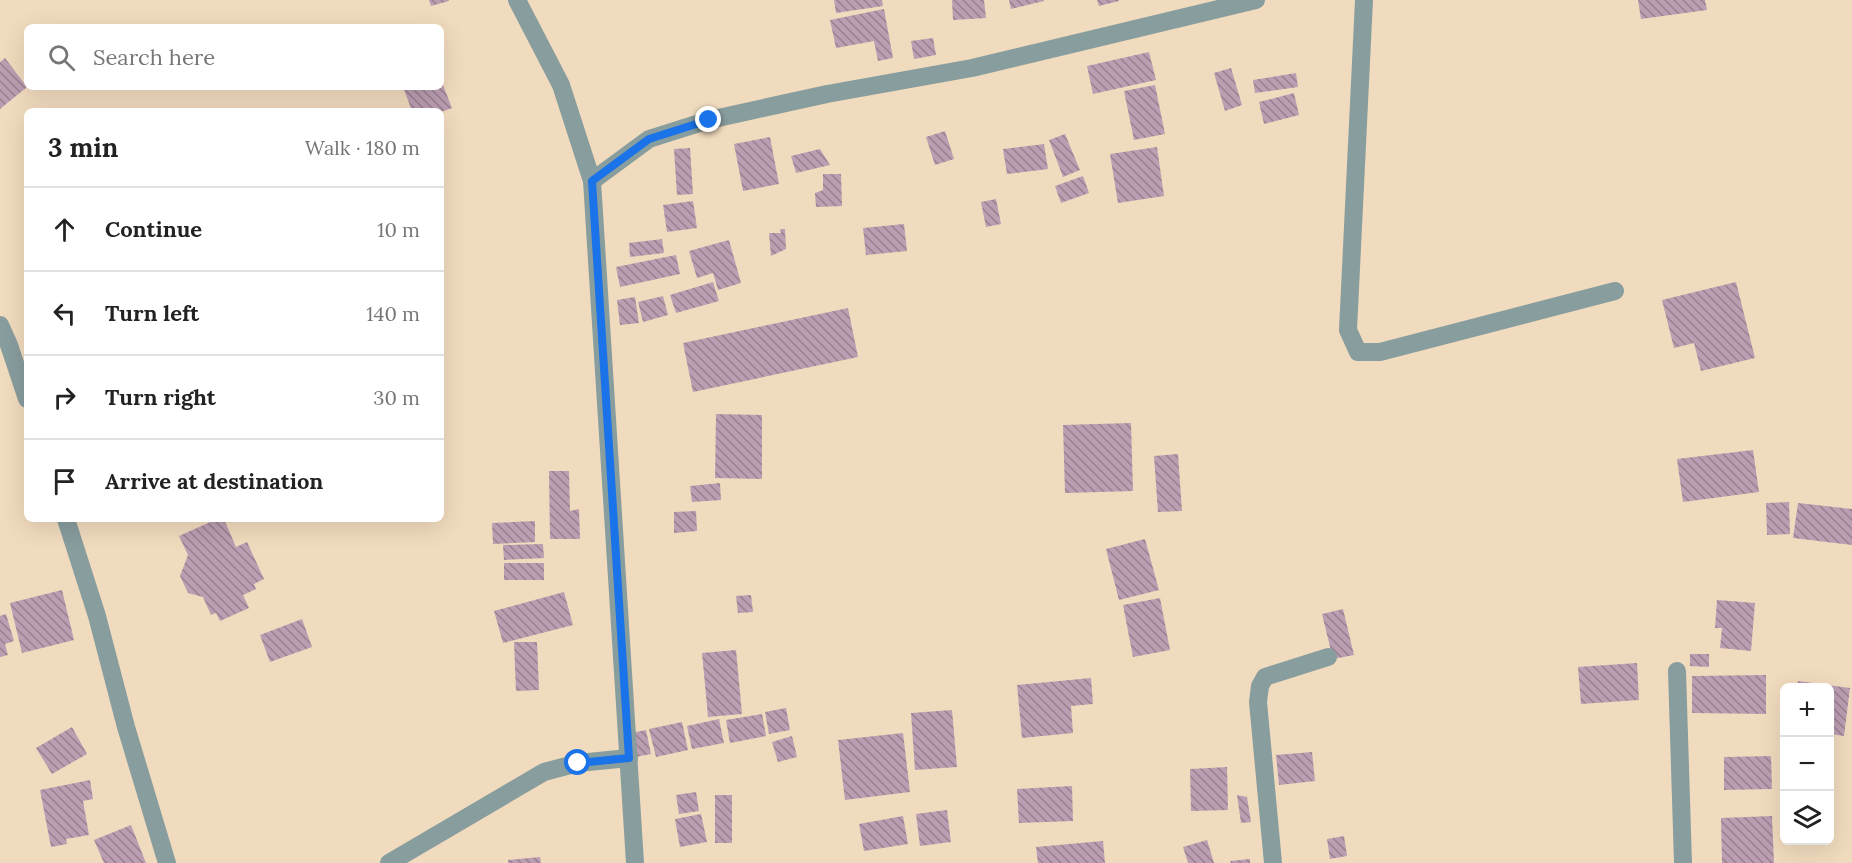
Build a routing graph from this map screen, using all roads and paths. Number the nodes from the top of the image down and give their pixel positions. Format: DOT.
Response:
graph roads {
  1 [pos="517,0"];
  2 [pos="1256,0"];
  3 [pos="1364,0"];
  4 [pos="592,181"];
  5 [pos="1615,291"];
  6 [pos="0,325"];
  7 [pos="24,390"];
  8 [pos="67,522"];
  9 [pos="1328,657"];
  10 [pos="1677,671"];
  11 [pos="629,758"];
  12 [pos="167,863"];
  13 [pos="389,863"];
  14 [pos="635,863"];
  15 [pos="1273,863"];
  16 [pos="1683,863"];
  1 -- 4 [label="street"];
  2 -- 4 [label="street"];
  3 -- 5 [label="street"];
  4 -- 11 [label="street"];
  6 -- 7 [label="street"];
  8 -- 12 [label="street"];
  9 -- 15 [label="street"];
  10 -- 16 [label="street"];
  11 -- 13 [label="street"];
  11 -- 14 [label="street"];
}
